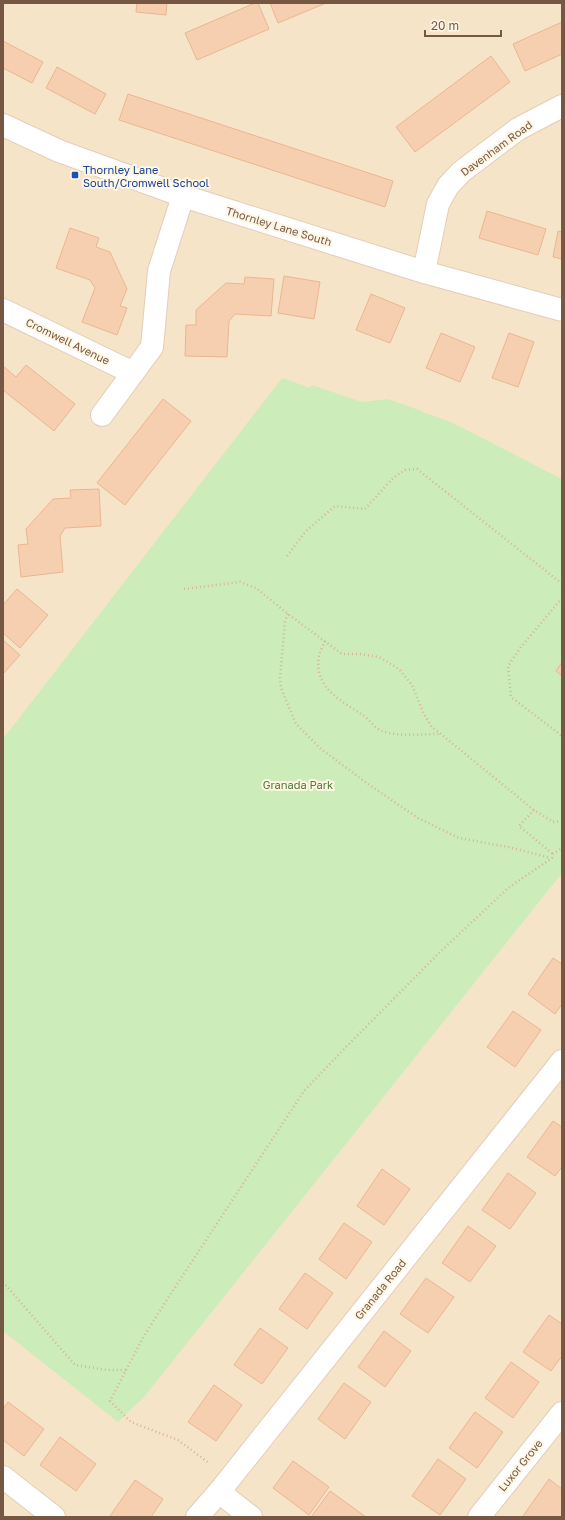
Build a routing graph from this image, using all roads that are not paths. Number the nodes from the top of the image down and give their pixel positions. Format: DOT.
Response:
graph roads {
  1 [pos="562,106"];
  2 [pos="3,125"];
  3 [pos="183,196"];
  4 [pos="424,272"];
  5 [pos="3,310"];
  6 [pos="562,310"];
  7 [pos="133,373"];
  8 [pos="102,415"];
  9 [pos="562,1061"];
  10 [pos="562,1414"];
  11 [pos="3,1477"];
  12 [pos="224,1485"];
  13 [pos="54,1517"];
  14 [pos="197,1517"];
  15 [pos="251,1517"];
  16 [pos="479,1517"];
  1 -- 4 [label="street, Davenham Road"];
  2 -- 3 [label="street, Thornley Lane South"];
  3 -- 4 [label="street, Thornley Lane South"];
  3 -- 7 [label="street"];
  4 -- 6 [label="street, Thornley Lane South"];
  5 -- 7 [label="street, Cromwell Avenue"];
  7 -- 8 [label="street"];
  9 -- 12 [label="street, Granada Road"];
  10 -- 16 [label="street, Luxor Grove"];
  11 -- 13 [label="street"];
  12 -- 14 [label="street, Granada Road"];
  12 -- 15 [label="street"];
}
